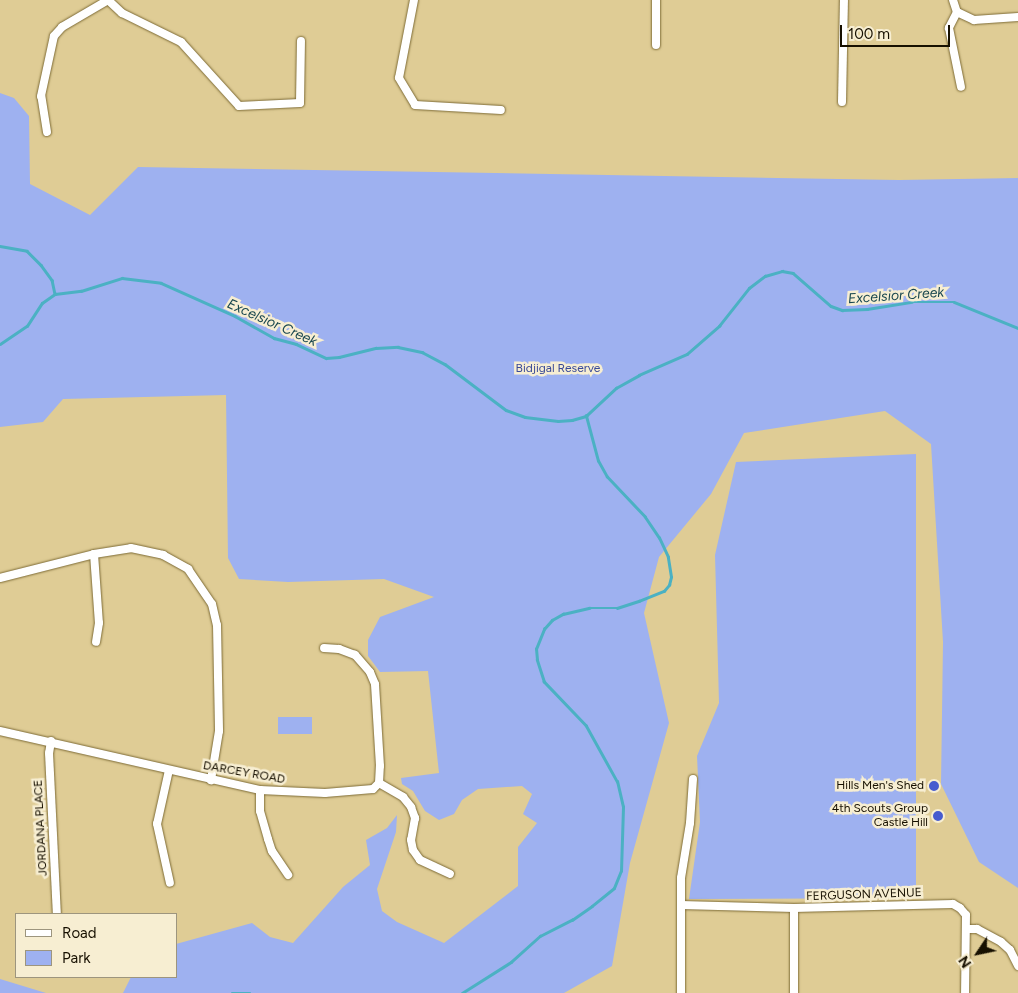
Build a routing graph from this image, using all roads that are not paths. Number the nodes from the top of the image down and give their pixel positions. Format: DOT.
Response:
graph roads {
  1 [pos="108,0"];
  2 [pos="414,0"];
  3 [pos="656,0"];
  4 [pos="844,0"];
  5 [pos="952,0"];
  6 [pos="957,12"];
  7 [pos="1018,17"];
  8 [pos="301,41"];
  9 [pos="656,44"];
  10 [pos="961,87"];
  11 [pos="842,102"];
  12 [pos="501,110"];
  13 [pos="47,132"];
  14 [pos="94,554"];
  15 [pos="0,578"];
  16 [pos="96,642"];
  17 [pos="324,648"];
  18 [pos="0,731"];
  19 [pos="51,741"];
  20 [pos="169,770"];
  21 [pos="694,779"];
  22 [pos="211,780"];
  23 [pos="379,783"];
  24 [pos="260,790"];
  25 [pos="450,874"];
  26 [pos="288,875"];
  27 [pos="170,883"];
  28 [pos="681,905"];
  29 [pos="794,908"];
  30 [pos="57,913"];
  31 [pos="966,929"];
  32 [pos="1018,966"];
  33 [pos="681,993"];
  34 [pos="794,993"];
  35 [pos="965,993"];
  1 -- 8 [label="street"];
  1 -- 13 [label="street"];
  2 -- 12 [label="street"];
  3 -- 9 [label="street"];
  4 -- 11 [label="street"];
  5 -- 6 [label="street"];
  6 -- 7 [label="street"];
  6 -- 10 [label="street"];
  14 -- 15 [label="street"];
  14 -- 16 [label="street"];
  14 -- 22 [label="street"];
  17 -- 23 [label="street"];
  18 -- 19 [label="street, DARCEY ROAD"];
  19 -- 20 [label="street, DARCEY ROAD"];
  19 -- 30 [label="street, JORDANA PLACE"];
  20 -- 22 [label="street, DARCEY ROAD"];
  20 -- 27 [label="street"];
  21 -- 28 [label="street"];
  22 -- 24 [label="street, DARCEY ROAD"];
  23 -- 24 [label="street, DARCEY ROAD"];
  23 -- 25 [label="street"];
  24 -- 26 [label="street"];
  28 -- 29 [label="street, FERGUSON AVENUE"];
  28 -- 33 [label="street"];
  29 -- 31 [label="street, FERGUSON AVENUE"];
  29 -- 34 [label="street"];
  31 -- 32 [label="street"];
  31 -- 35 [label="street, FERGUSON AVENUE"];
}
